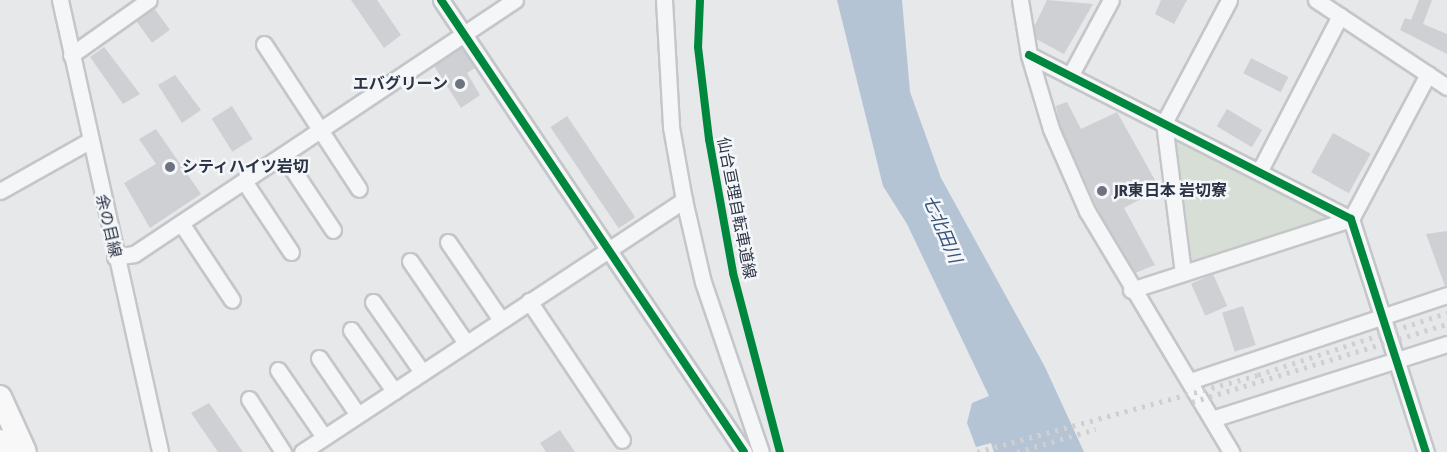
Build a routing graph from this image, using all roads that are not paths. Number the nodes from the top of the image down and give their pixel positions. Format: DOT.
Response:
graph roads {
  1 [pos="60,0"];
  2 [pos="149,0"];
  3 [pos="441,0"];
  4 [pos="514,0"];
  5 [pos="664,0"];
  6 [pos="1020,0"];
  7 [pos="1111,0"];
  8 [pos="1229,0"];
  9 [pos="1316,0"];
  10 [pos="1340,16"];
  11 [pos="464,34"];
  12 [pos="264,44"];
  13 [pos="78,50"];
  14 [pos="1029,55"];
  15 [pos="1428,74"];
  16 [pos="1071,76"];
  17 [pos="1447,87"];
  18 [pos="1164,123"];
  19 [pos="321,130"];
  20 [pos="89,141"];
  21 [pos="283,155"];
  22 [pos="1259,172"];
  23 [pos="244,181"];
  24 [pos="359,189"];
  25 [pos="0,191"];
  26 [pos="684,200"];
  27 [pos="1352,219"];
  28 [pos="181,223"];
  29 [pos="333,230"];
  30 [pos="448,242"];
  31 [pos="605,250"];
  32 [pos="291,252"];
  33 [pos="123,256"];
  34 [pos="410,261"];
  35 [pos="1183,273"];
  36 [pos="1131,290"];
  37 [pos="1447,295"];
  38 [pos="232,300"];
  39 [pos="529,301"];
  40 [pos="373,302"];
  41 [pos="1382,316"];
  42 [pos="501,320"];
  43 [pos="351,330"];
  44 [pos="466,343"];
  45 [pos="1447,344"];
  46 [pos="319,358"];
  47 [pos="1397,360"];
  48 [pos="278,370"];
  49 [pos="422,372"];
  50 [pos="1190,381"];
  51 [pos="394,391"];
  52 [pos="0,397"];
  53 [pos="249,399"];
  54 [pos="358,415"];
  55 [pos="1212,419"];
  56 [pos="324,437"];
  57 [pos="622,440"];
  58 [pos="0,441"];
  59 [pos="5,452"];
  60 [pos="25,452"];
  61 [pos="160,452"];
  62 [pos="283,452"];
  63 [pos="302,452"];
  64 [pos="744,452"];
  65 [pos="761,452"];
  66 [pos="1232,452"];
  67 [pos="1426,452"];
  1 -- 13 [label="street, 余の目線"];
  2 -- 13 [label="street"];
  3 -- 11 [label="street"];
  4 -- 11 [label="street"];
  5 -- 26 [label="street"];
  6 -- 14 [label="street"];
  7 -- 16 [label="street"];
  8 -- 18 [label="street"];
  9 -- 10 [label="street"];
  10 -- 15 [label="street"];
  10 -- 22 [label="street"];
  11 -- 19 [label="street"];
  11 -- 31 [label="street"];
  12 -- 19 [label="street"];
  13 -- 20 [label="street, 余の目線"];
  14 -- 16 [label="street"];
  14 -- 36 [label="street"];
  15 -- 17 [label="street"];
  15 -- 27 [label="street"];
  16 -- 18 [label="street"];
  18 -- 22 [label="street"];
  18 -- 35 [label="street"];
  19 -- 21 [label="street"];
  19 -- 24 [label="street"];
  20 -- 25 [label="street"];
  20 -- 33 [label="street, 余の目線"];
  21 -- 23 [label="street"];
  21 -- 29 [label="street"];
  22 -- 27 [label="street"];
  23 -- 28 [label="street"];
  23 -- 32 [label="street"];
  26 -- 31 [label="street"];
  26 -- 65 [label="street"];
  27 -- 35 [label="street"];
  27 -- 41 [label="street"];
  28 -- 33 [label="street"];
  28 -- 38 [label="street"];
  30 -- 42 [label="street"];
  31 -- 39 [label="street"];
  31 -- 64 [label="street"];
  33 -- 61 [label="street, 余の目線"];
  34 -- 44 [label="street"];
  35 -- 36 [label="street"];
  36 -- 50 [label="street"];
  37 -- 41 [label="street"];
  39 -- 42 [label="street"];
  39 -- 57 [label="street"];
  40 -- 49 [label="street"];
  41 -- 47 [label="street"];
  41 -- 50 [label="street"];
  42 -- 44 [label="street"];
  43 -- 51 [label="street"];
  44 -- 49 [label="street"];
  45 -- 47 [label="street"];
  46 -- 54 [label="street"];
  47 -- 55 [label="street"];
  47 -- 67 [label="street"];
  48 -- 56 [label="street"];
  49 -- 51 [label="street"];
  50 -- 55 [label="street"];
  51 -- 54 [label="street"];
  52 -- 60 [label="main road"];
  53 -- 62 [label="street"];
  54 -- 56 [label="street"];
  55 -- 66 [label="street"];
  56 -- 63 [label="street"];
  58 -- 59 [label="main road"];
}
